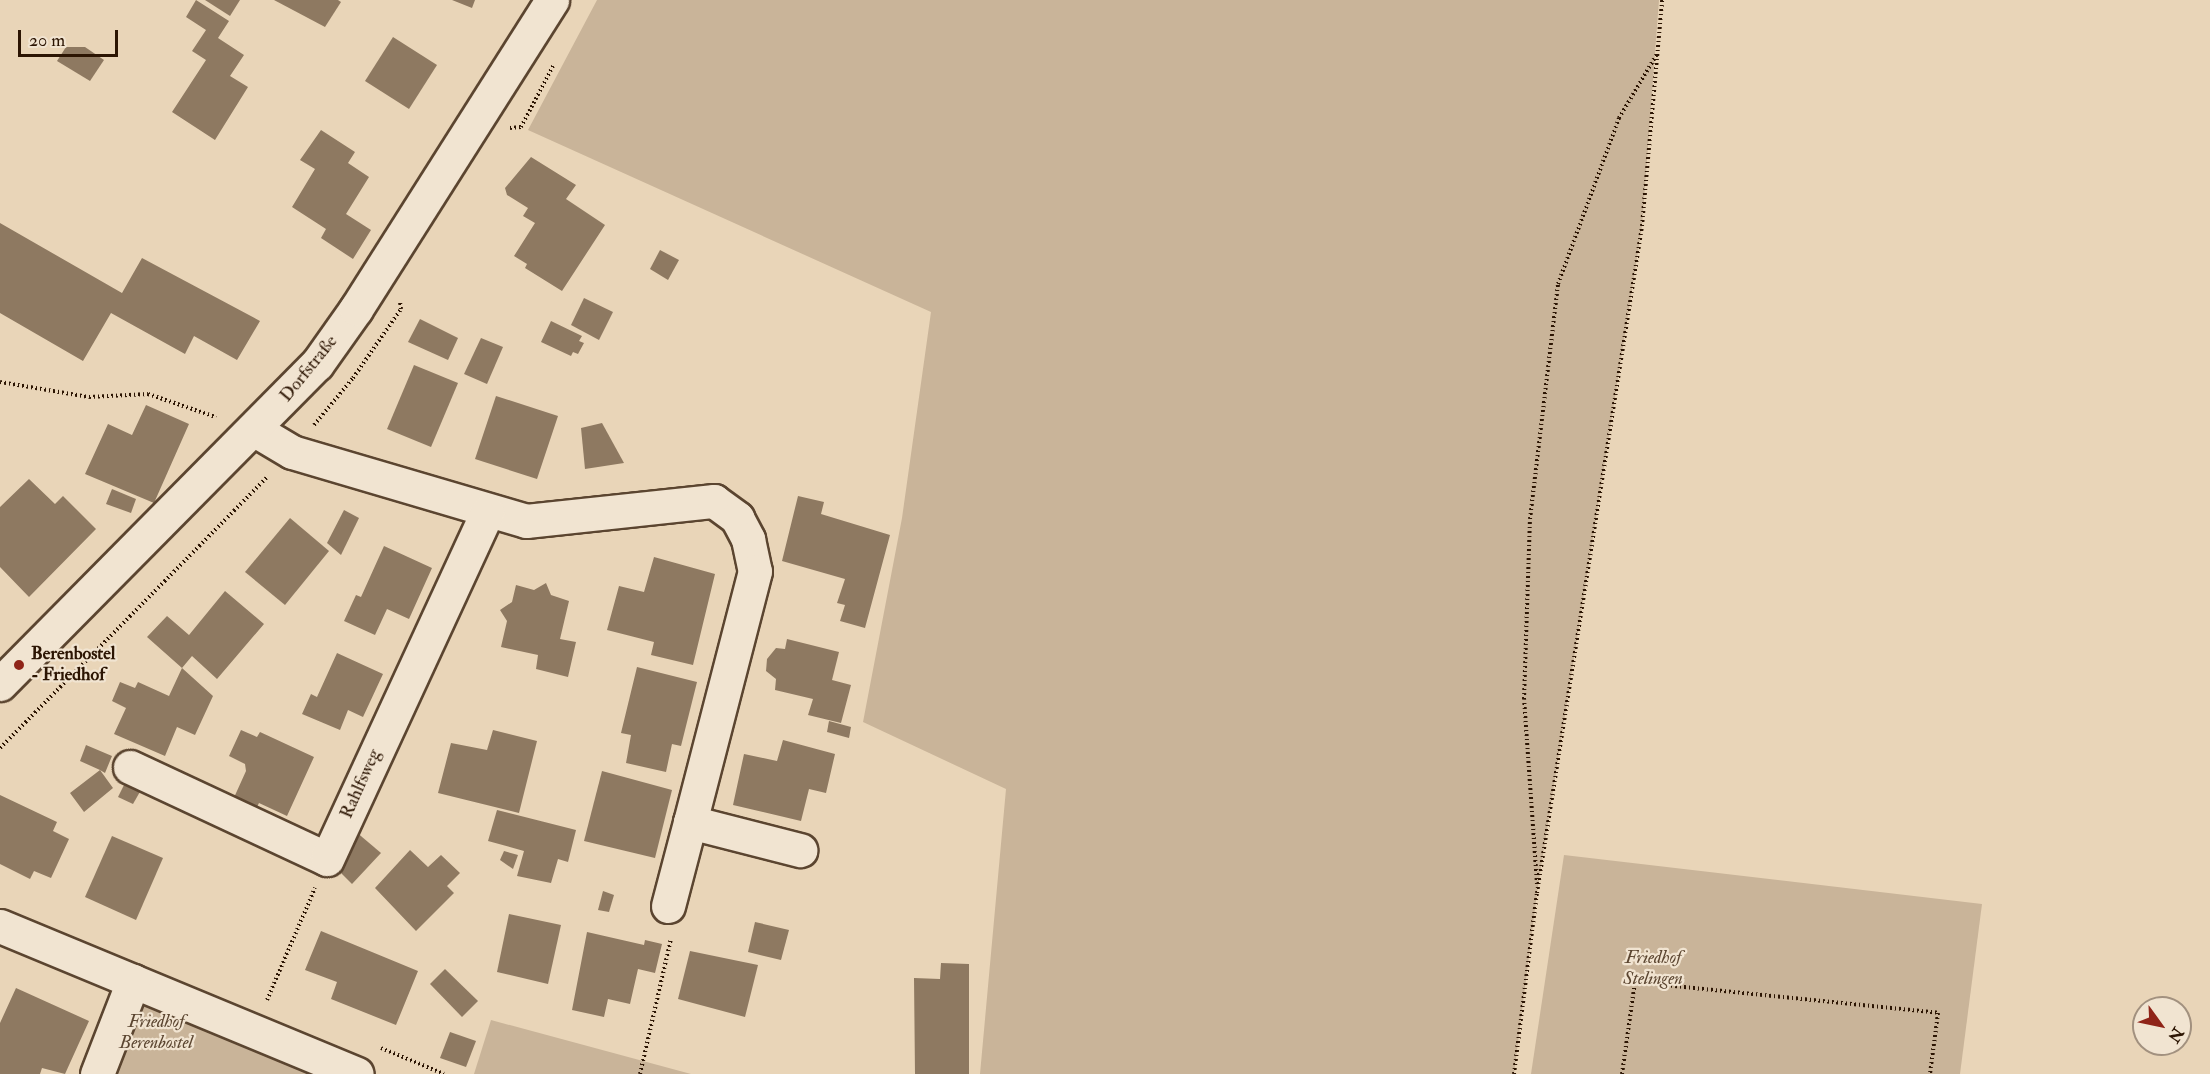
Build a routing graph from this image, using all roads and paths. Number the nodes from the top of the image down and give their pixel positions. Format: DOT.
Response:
graph roads {
  1 [pos="552,0"];
  2 [pos="1662,0"];
  3 [pos="1659,51"];
  4 [pos="0,382"];
  5 [pos="255,430"];
  6 [pos="487,512"];
  7 [pos="0,684"];
  8 [pos="130,767"];
  9 [pos="690,822"];
  10 [pos="800,850"];
  11 [pos="327,859"];
  12 [pos="1537,893"];
  13 [pos="668,906"];
  14 [pos="0,926"];
  15 [pos="133,981"];
  16 [pos="260,1034"];
  17 [pos="310,1065"];
  18 [pos="97,1074"];
  19 [pos="357,1074"];
  20 [pos="640,1074"];
  21 [pos="1514,1074"];
  22 [pos="1622,1074"];
  23 [pos="1930,1074"];
  1 -- 5 [label="street, Dorfstraße"];
  2 -- 3 [label="path"];
  3 -- 12 [label="path"];
  3 -- 12 [label="path"];
  4 -- 5 [label="path"];
  5 -- 6 [label="street"];
  5 -- 7 [label="street, Dorfstraße"];
  6 -- 9 [label="street"];
  6 -- 11 [label="street, Rahlfsweg"];
  8 -- 11 [label="street"];
  9 -- 10 [label="street"];
  9 -- 13 [label="street"];
  11 -- 16 [label="path"];
  12 -- 21 [label="path"];
  13 -- 20 [label="path"];
  14 -- 15 [label="street"];
  15 -- 16 [label="street"];
  15 -- 18 [label="street"];
  16 -- 17 [label="street"];
  17 -- 19 [label="street"];
  22 -- 23 [label="path"];
}
